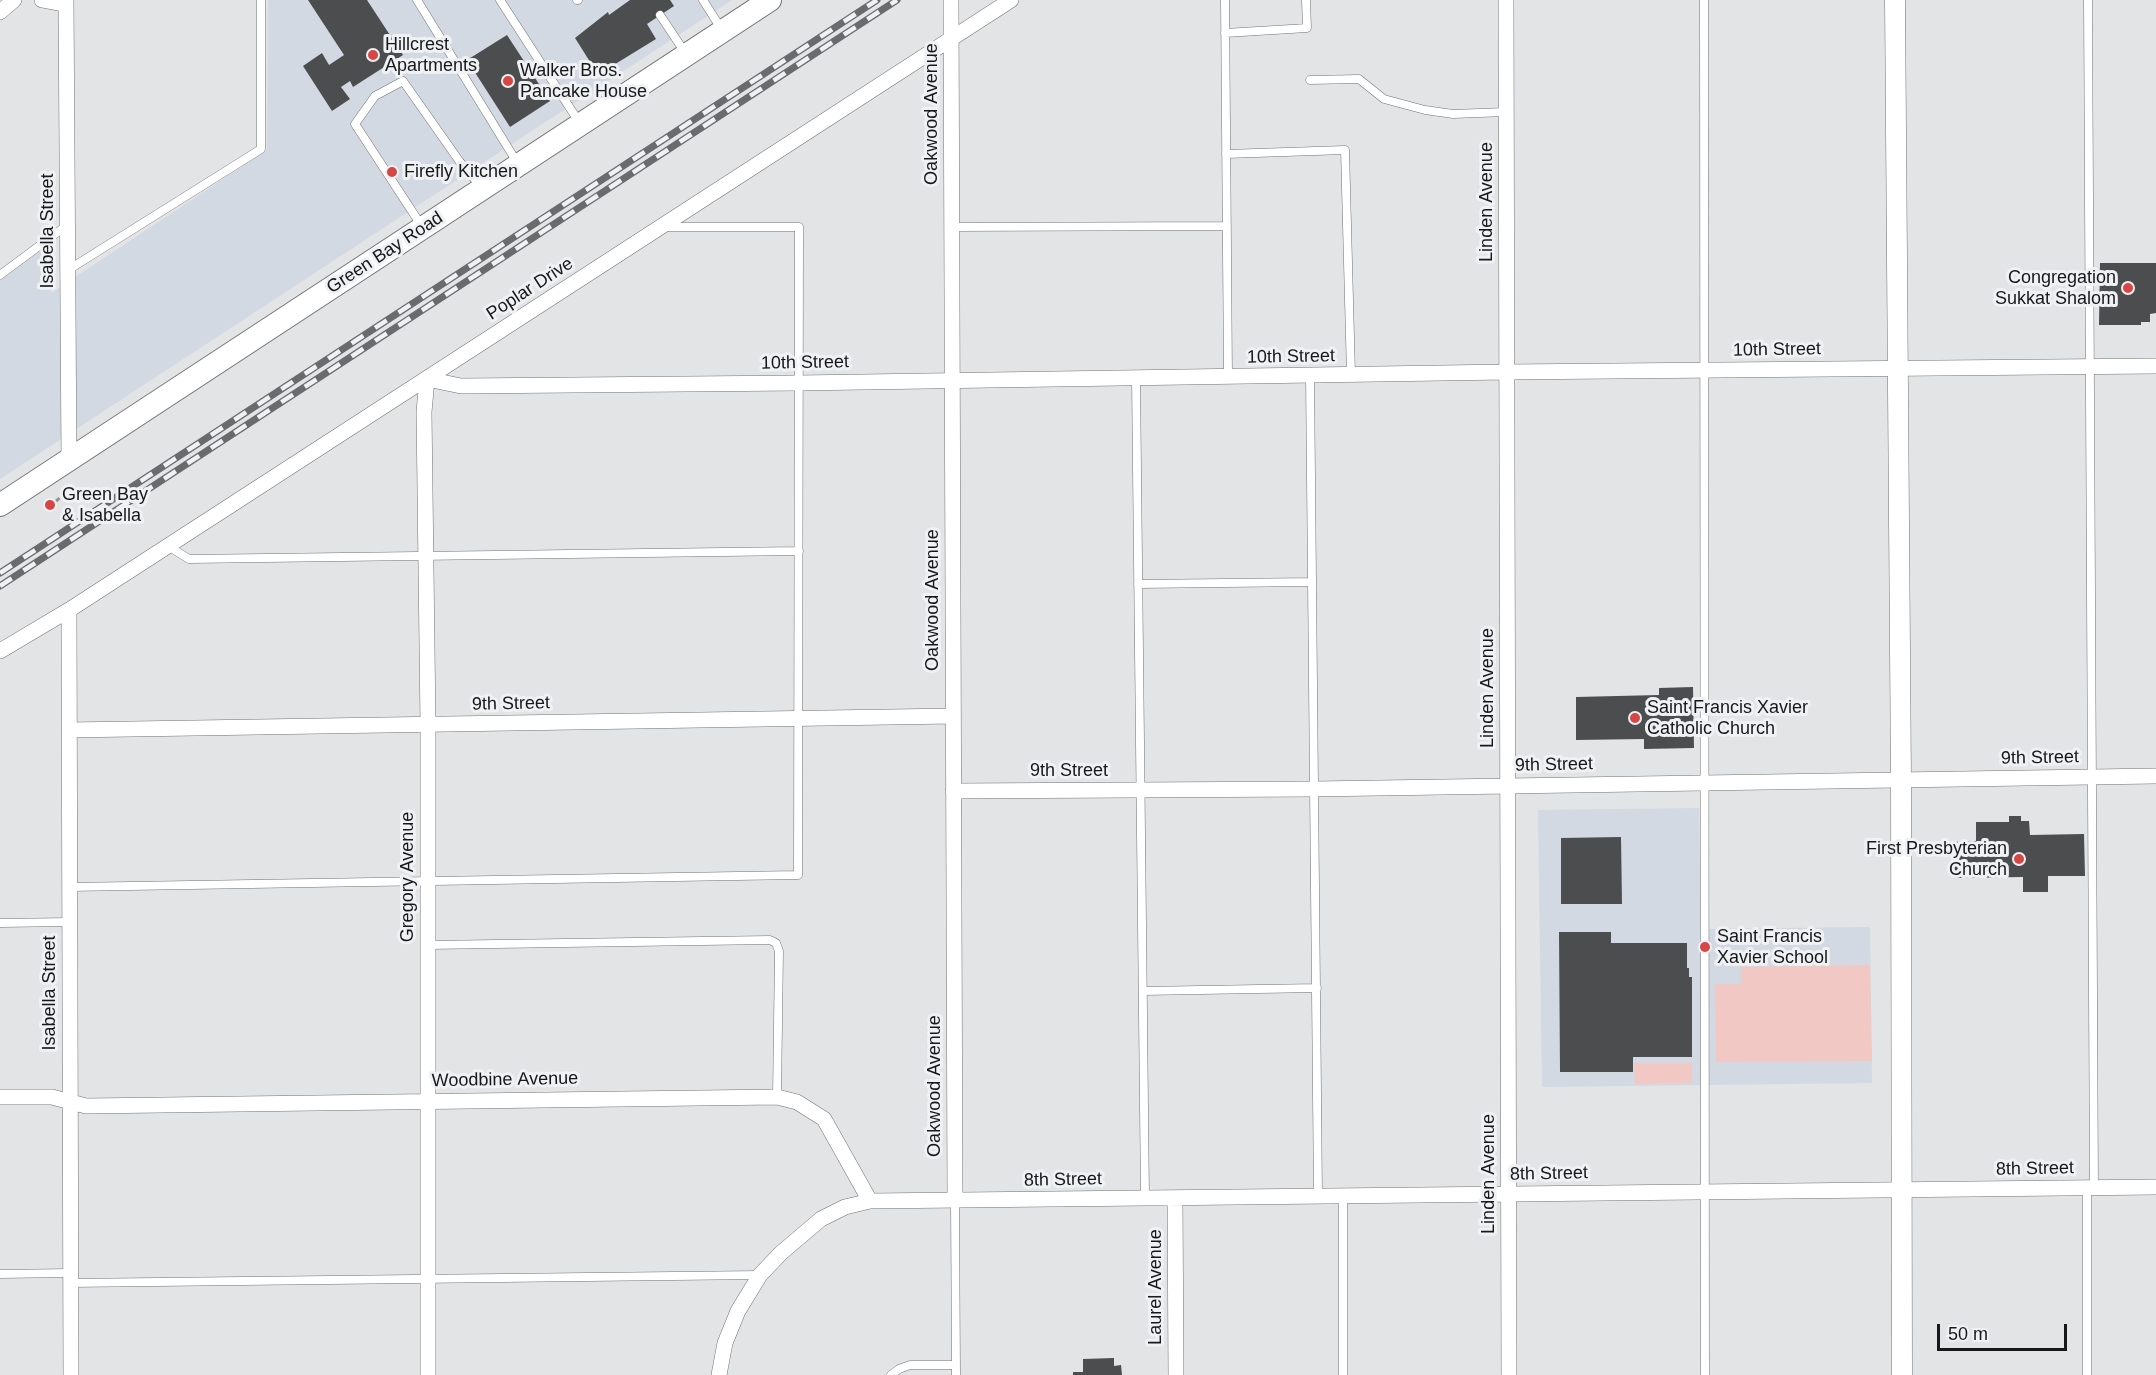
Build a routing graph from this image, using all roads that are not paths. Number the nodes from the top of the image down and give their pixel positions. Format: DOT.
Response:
graph roads {
  1 [pos="14,0"];
  2 [pos="42,0"];
  3 [pos="261,0"];
  4 [pos="417,0"];
  5 [pos="500,0"];
  6 [pos="703,0"];
  7 [pos="770,0"];
  8 [pos="951,0"];
  9 [pos="1011,0"];
  10 [pos="1225,0"];
  11 [pos="1306,0"];
  12 [pos="1506,0"];
  13 [pos="1704,0"];
  14 [pos="1895,0"];
  15 [pos="2088,0"];
  16 [pos="66,4"];
  17 [pos="0,12"];
  18 [pos="660,15"];
  19 [pos="723,31"];
  20 [pos="1225,33"];
  21 [pos="951,39"];
  22 [pos="687,55"];
  23 [pos="1310,80"];
  24 [pos="1506,112"];
  25 [pos="580,124"];
  26 [pos="1226,154"];
  27 [pos="519,165"];
  28 [pos="483,189"];
  29 [pos="68,225"];
  30 [pos="1227,226"];
  31 [pos="951,227"];
  32 [pos="423,228"];
  33 [pos="660,228"];
  34 [pos="68,270"];
  35 [pos="0,276"];
  36 [pos="2156,366"];
  37 [pos="2090,367"];
  38 [pos="1896,369"];
  39 [pos="1704,370"];
  40 [pos="1506,372"];
  41 [pos="1351,375"];
  42 [pos="1310,376"];
  43 [pos="1228,377"];
  44 [pos="1136,378"];
  45 [pos="426,379"];
  46 [pos="952,380"];
  47 [pos="799,383"];
  48 [pos="69,461"];
  49 [pos="0,505"];
  50 [pos="168,546"];
  51 [pos="799,551"];
  52 [pos="426,557"];
  53 [pos="1312,582"];
  54 [pos="1138,584"];
  55 [pos="69,610"];
  56 [pos="0,651"];
  57 [pos="953,716"];
  58 [pos="798,719"];
  59 [pos="428,725"];
  60 [pos="69,730"];
  61 [pos="2156,776"];
  62 [pos="2092,777"];
  63 [pos="1900,779"];
  64 [pos="1705,782"];
  65 [pos="1508,785"];
  66 [pos="1314,789"];
  67 [pos="1140,790"];
  68 [pos="953,791"];
  69 [pos="427,881"];
  70 [pos="69,887"];
  71 [pos="0,922"];
  72 [pos="70,922"];
  73 [pos="428,945"];
  74 [pos="1317,988"];
  75 [pos="1143,991"];
  76 [pos="0,1097"];
  77 [pos="777,1097"];
  78 [pos="428,1100"];
  79 [pos="70,1102"];
  80 [pos="2090,1187"];
  81 [pos="2156,1187"];
  82 [pos="1902,1190"];
  83 [pos="1705,1192"];
  84 [pos="1508,1194"];
  85 [pos="1318,1196"];
  86 [pos="1343,1196"];
  87 [pos="1145,1198"];
  88 [pos="1175,1198"];
  89 [pos="949,1200"];
  90 [pos="870,1201"];
  91 [pos="0,1274"];
  92 [pos="760,1275"];
  93 [pos="70,1278"];
  94 [pos="428,1279"];
  95 [pos="956,1365"];
  96 [pos="70,1375"];
  97 [pos="429,1375"];
  98 [pos="719,1375"];
  99 [pos="891,1375"];
  100 [pos="956,1375"];
  101 [pos="1176,1375"];
  102 [pos="1343,1375"];
  103 [pos="1509,1375"];
  104 [pos="1705,1375"];
  105 [pos="1902,1375"];
  106 [pos="2087,1375"];
  1 -- 17 [label="street"];
  2 -- 16 [label="street"];
  3 -- 34 [label="lane"];
  4 -- 27 [label="lane"];
  5 -- 25 [label="lane"];
  6 -- 19 [label="lane"];
  7 -- 19 [label="main road, Green Bay Road"];
  8 -- 21 [label="street, Oakwood Avenue"];
  9 -- 21 [label="street, Poplar Drive"];
  10 -- 20 [label="lane"];
  11 -- 20 [label="lane"];
  12 -- 24 [label="street, Linden Avenue"];
  13 -- 39 [label="lane"];
  14 -- 38 [label="street"];
  15 -- 37 [label="lane"];
  16 -- 29 [label="street, Isabella Street"];
  18 -- 22 [label="lane"];
  19 -- 22 [label="main road, Green Bay Road"];
  20 -- 26 [label="lane"];
  21 -- 31 [label="street, Oakwood Avenue"];
  21 -- 33 [label="street, Poplar Drive"];
  22 -- 25 [label="main road, Green Bay Road"];
  23 -- 24 [label="lane"];
  24 -- 40 [label="street, Linden Avenue"];
  25 -- 27 [label="main road, Green Bay Road"];
  26 -- 30 [label="lane"];
  26 -- 41 [label="lane"];
  27 -- 28 [label="main road, Green Bay Road"];
  28 -- 32 [label="main road, Green Bay Road"];
  28 -- 32 [label="lane"];
  29 -- 34 [label="street, Isabella Street"];
  29 -- 35 [label="lane"];
  30 -- 31 [label="lane"];
  30 -- 43 [label="lane"];
  31 -- 46 [label="street, Oakwood Avenue"];
  32 -- 48 [label="main road, Green Bay Road"];
  33 -- 45 [label="street, Poplar Drive"];
  33 -- 47 [label="lane"];
  34 -- 48 [label="street, Isabella Street"];
  36 -- 37 [label="street, 10th Street"];
  37 -- 38 [label="street, 10th Street"];
  37 -- 62 [label="lane"];
  38 -- 39 [label="street, 10th Street"];
  38 -- 63 [label="street"];
  39 -- 40 [label="street, 10th Street"];
  39 -- 64 [label="lane"];
  40 -- 41 [label="street, 10th Street"];
  40 -- 65 [label="street, Linden Avenue"];
  41 -- 42 [label="street, 10th Street"];
  42 -- 43 [label="street, 10th Street"];
  42 -- 53 [label="lane"];
  43 -- 44 [label="street, 10th Street"];
  44 -- 46 [label="street, 10th Street"];
  44 -- 54 [label="lane"];
  45 -- 47 [label="street, 10th Street"];
  45 -- 50 [label="street, Poplar Drive"];
  45 -- 52 [label="street, Gregory Avenue"];
  46 -- 47 [label="street, 10th Street"];
  46 -- 57 [label="street, Oakwood Avenue"];
  47 -- 51 [label="lane"];
  48 -- 49 [label="main road, Green Bay Road"];
  50 -- 52 [label="lane"];
  50 -- 55 [label="street, Poplar Drive"];
  51 -- 52 [label="lane"];
  51 -- 58 [label="lane"];
  52 -- 59 [label="street, Gregory Avenue"];
  53 -- 54 [label="lane"];
  53 -- 66 [label="lane"];
  54 -- 67 [label="lane"];
  55 -- 56 [label="street, Poplar Drive"];
  55 -- 60 [label="street, Isabella Street"];
  57 -- 58 [label="street, 9th Street"];
  57 -- 68 [label="street, Oakwood Avenue"];
  58 -- 59 [label="street, 9th Street"];
  58 -- 69 [label="lane"];
  59 -- 60 [label="street, 9th Street"];
  59 -- 69 [label="street, Gregory Avenue"];
  60 -- 70 [label="street, Isabella Street"];
  61 -- 62 [label="street, 9th Street"];
  62 -- 63 [label="street, 9th Street"];
  62 -- 80 [label="lane"];
  63 -- 64 [label="street, 9th Street"];
  63 -- 82 [label="street"];
  64 -- 65 [label="street, 9th Street"];
  64 -- 83 [label="lane"];
  65 -- 66 [label="street, 9th Street"];
  65 -- 84 [label="street, Linden Avenue"];
  66 -- 67 [label="street, 9th Street"];
  66 -- 74 [label="lane"];
  67 -- 68 [label="street, 9th Street"];
  67 -- 75 [label="lane"];
  68 -- 89 [label="street, Oakwood Avenue"];
  69 -- 70 [label="lane"];
  69 -- 73 [label="street, Gregory Avenue"];
  70 -- 72 [label="street, Isabella Street"];
  71 -- 72 [label="lane"];
  72 -- 79 [label="street, Isabella Street"];
  73 -- 77 [label="lane"];
  73 -- 78 [label="street, Gregory Avenue"];
  74 -- 75 [label="lane"];
  74 -- 85 [label="lane"];
  75 -- 87 [label="lane"];
  76 -- 79 [label="street"];
  77 -- 78 [label="street, Woodbine Avenue"];
  77 -- 90 [label="street, Woodbine Avenue"];
  78 -- 79 [label="street, Woodbine Avenue"];
  78 -- 94 [label="street, Gregory Avenue"];
  79 -- 93 [label="street, Isabella Street"];
  80 -- 81 [label="street, 8th Street"];
  80 -- 82 [label="street, 8th Street"];
  80 -- 106 [label="lane"];
  82 -- 83 [label="street, 8th Street"];
  82 -- 105 [label="street"];
  83 -- 84 [label="street, 8th Street"];
  83 -- 104 [label="lane"];
  84 -- 86 [label="street, 8th Street"];
  84 -- 103 [label="street, Linden Avenue"];
  85 -- 86 [label="street, 8th Street"];
  85 -- 88 [label="street, 8th Street"];
  86 -- 102 [label="lane"];
  87 -- 88 [label="street, 8th Street"];
  87 -- 89 [label="street, 8th Street"];
  88 -- 101 [label="street, Laurel Avenue"];
  89 -- 90 [label="street, 8th Street"];
  89 -- 95 [label="lane"];
  90 -- 92 [label="street, 8th Street"];
  91 -- 93 [label="lane"];
  92 -- 94 [label="lane"];
  92 -- 98 [label="street, 8th Street"];
  93 -- 94 [label="lane"];
  93 -- 96 [label="street, Isabella Street"];
  94 -- 97 [label="street, Gregory Avenue"];
  95 -- 99 [label="lane"];
  95 -- 100 [label="lane"];
}
